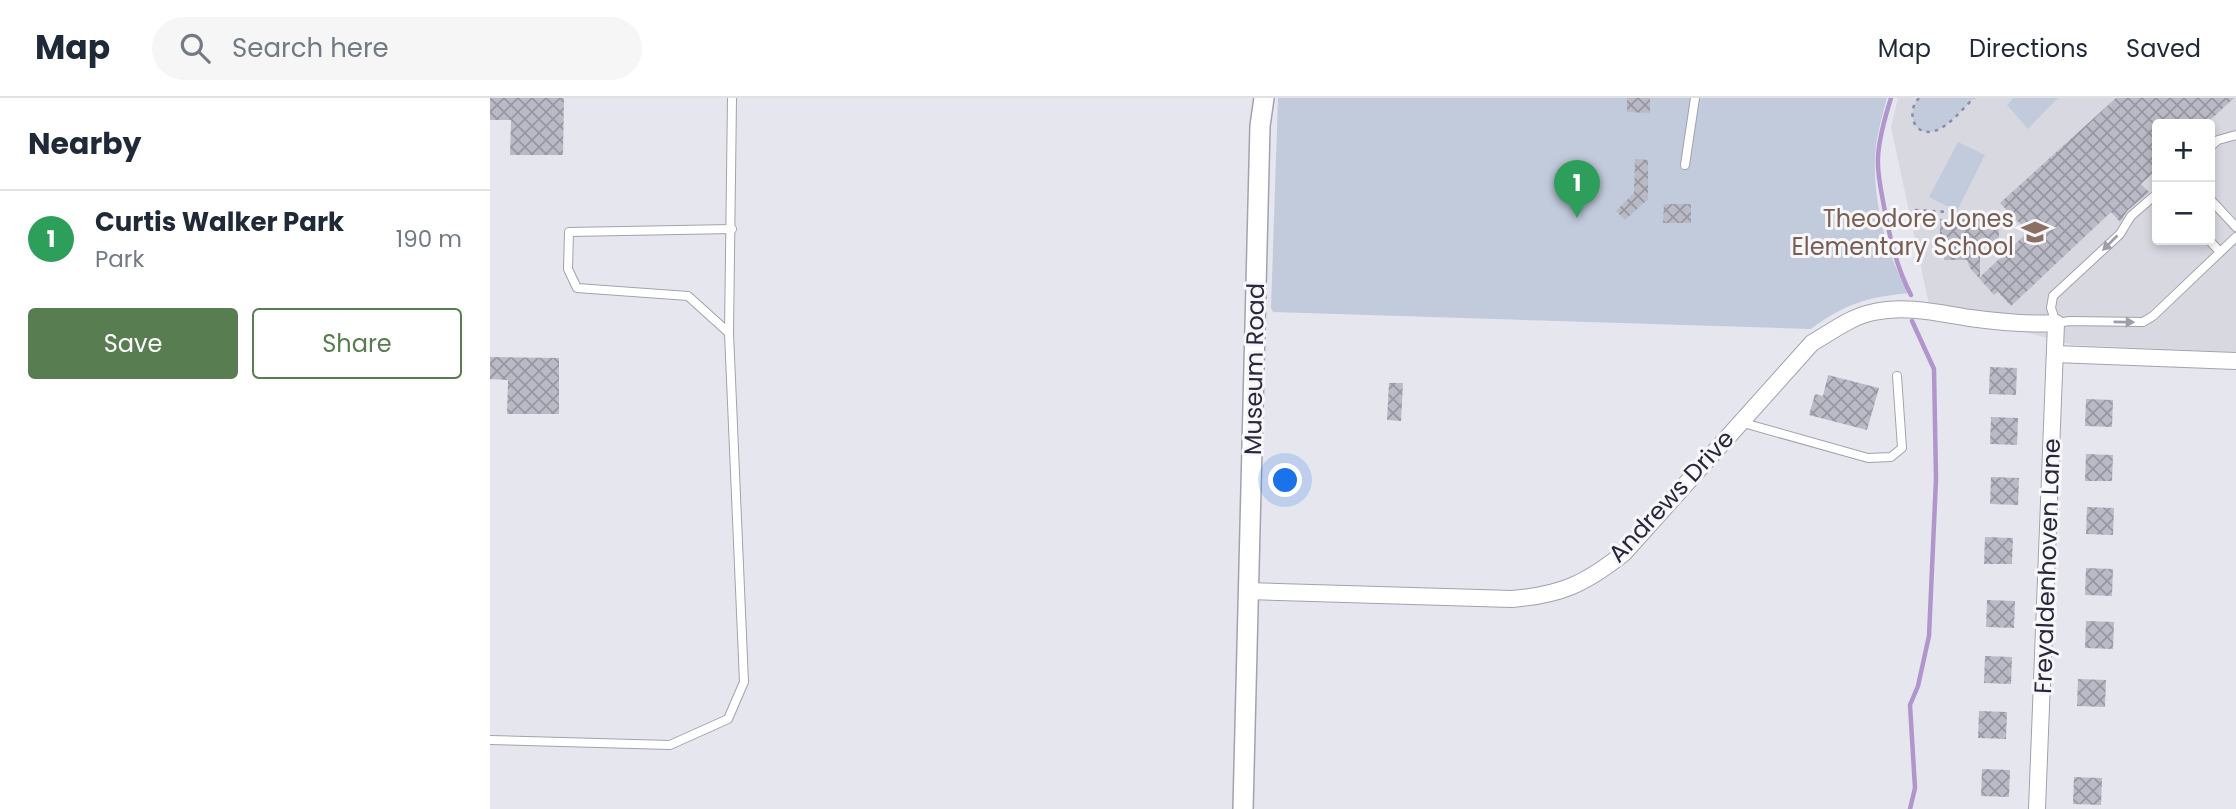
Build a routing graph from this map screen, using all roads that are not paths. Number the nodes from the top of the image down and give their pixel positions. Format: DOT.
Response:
graph roads {
  1 [pos="732,98"];
  2 [pos="1264,98"];
  3 [pos="1695,98"];
  4 [pos="2236,135"];
  5 [pos="2215,142"];
  6 [pos="1685,165"];
  7 [pos="2152,198"];
  8 [pos="2215,204"];
  9 [pos="2236,227"];
  10 [pos="732,229"];
  11 [pos="2236,237"];
  12 [pos="2214,245"];
  13 [pos="2220,252"];
  14 [pos="2056,323"];
  15 [pos="729,333"];
  16 [pos="2055,354"];
  17 [pos="2236,361"];
  18 [pos="1898,376"];
  19 [pos="1740,422"];
  20 [pos="1248,591"];
  21 [pos="490,740"];
  22 [pos="1243,809"];
  23 [pos="2037,809"];
  1 -- 10 [label="lane"];
  2 -- 20 [label="street, Museum Road"];
  3 -- 6 [label="lane"];
  4 -- 5 [label="lane"];
  7 -- 14 [label="lane, one-way"];
  8 -- 9 [label="lane"];
  10 -- 15 [label="lane"];
  10 -- 15 [label="lane"];
  11 -- 13 [label="lane"];
  12 -- 13 [label="lane"];
  14 -- 13 [label="lane, one-way"];
  14 -- 16 [label="street, Freyaldenhoven Lane"];
  14 -- 19 [label="street, Andrews Drive"];
  15 -- 21 [label="lane"];
  16 -- 17 [label="street"];
  16 -- 23 [label="street, Freyaldenhoven Lane"];
  18 -- 19 [label="lane"];
  19 -- 20 [label="street, Andrews Drive"];
  20 -- 22 [label="street, Museum Road"];
}
